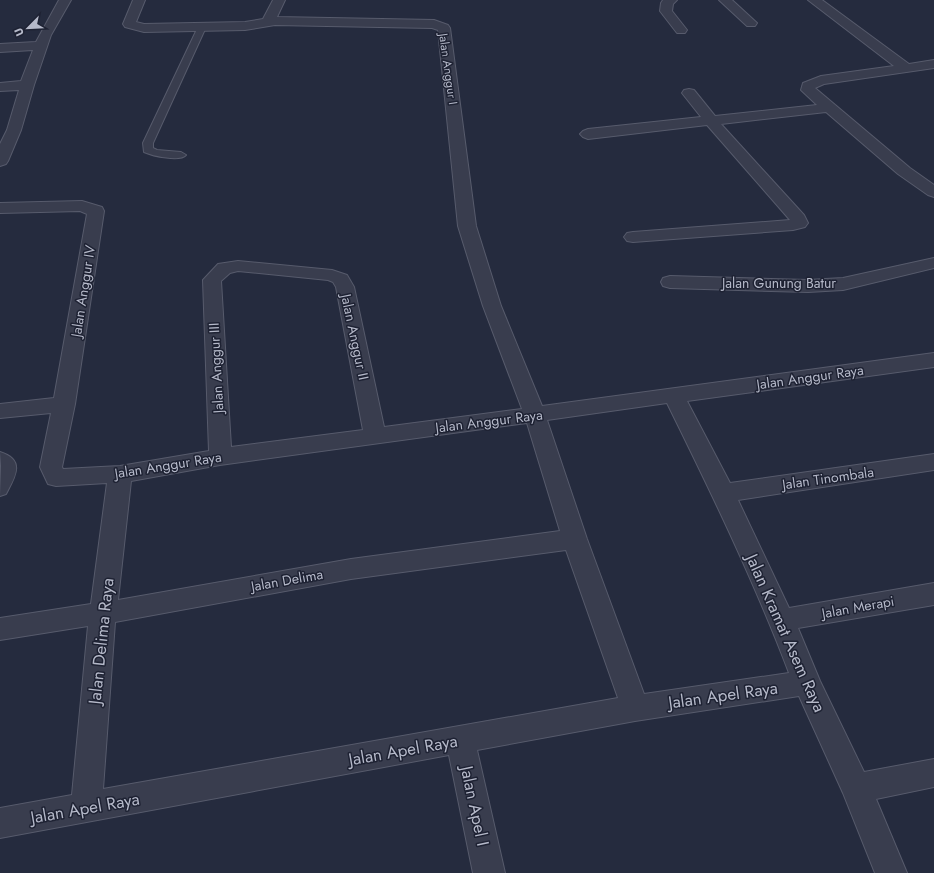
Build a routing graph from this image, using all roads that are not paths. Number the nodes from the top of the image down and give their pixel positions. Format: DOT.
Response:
graph roads {
  1 [pos="65,0"];
  2 [pos="139,0"];
  3 [pos="279,0"];
  4 [pos="671,0"];
  5 [pos="725,0"];
  6 [pos="814,0"];
  7 [pos="268,22"];
  8 [pos="751,23"];
  9 [pos="202,28"];
  10 [pos="681,30"];
  11 [pos="42,45"];
  12 [pos="0,48"];
  13 [pos="934,64"];
  14 [pos="906,68"];
  15 [pos="27,85"];
  16 [pos="0,87"];
  17 [pos="689,93"];
  18 [pos="828,108"];
  19 [pos="710,120"];
  20 [pos="7,130"];
  21 [pos="588,134"];
  22 [pos="181,155"];
  23 [pos="0,161"];
  24 [pos="934,192"];
  25 [pos="0,208"];
  26 [pos="634,237"];
  27 [pos="934,263"];
  28 [pos="212,280"];
  29 [pos="670,282"];
  30 [pos="934,360"];
  31 [pos="674,396"];
  32 [pos="64,404"];
  33 [pos="0,410"];
  34 [pos="535,415"];
  35 [pos="375,436"];
  36 [pos="220,457"];
  37 [pos="0,458"];
  38 [pos="934,462"];
  39 [pos="51,467"];
  40 [pos="120,474"];
  41 [pos="0,490"];
  42 [pos="723,494"];
  43 [pos="576,539"];
  44 [pos="934,594"];
  45 [pos="104,613"];
  46 [pos="782,620"];
  47 [pos="0,628"];
  48 [pos="808,683"];
  49 [pos="635,708"];
  50 [pos="460,740"];
  51 [pos="934,773"];
  52 [pos="856,788"];
  53 [pos="86,808"];
  54 [pos="0,823"];
  55 [pos="489,873"];
  56 [pos="891,873"];
  1 -- 11 [label="street"];
  2 -- 9 [label="street, Jalan Anggur I"];
  3 -- 7 [label="street"];
  4 -- 10 [label="street"];
  5 -- 8 [label="street"];
  6 -- 14 [label="street"];
  7 -- 9 [label="street, Jalan Anggur I"];
  7 -- 34 [label="street, Jalan Anggur I"];
  9 -- 22 [label="lane"];
  11 -- 12 [label="street"];
  11 -- 15 [label="street"];
  13 -- 14 [label="street"];
  14 -- 18 [label="street"];
  15 -- 16 [label="street"];
  15 -- 20 [label="street"];
  17 -- 19 [label="street"];
  18 -- 19 [label="street"];
  18 -- 24 [label="street"];
  19 -- 21 [label="street"];
  19 -- 26 [label="street"];
  20 -- 23 [label="street"];
  25 -- 32 [label="street, Jalan Anggur IV"];
  27 -- 29 [label="street, Jalan Gunung Batur"];
  28 -- 35 [label="street, Jalan Anggur II"];
  28 -- 36 [label="street, Jalan Anggur III"];
  30 -- 31 [label="street, Jalan Anggur Raya"];
  31 -- 34 [label="street, Jalan Anggur Raya"];
  31 -- 42 [label="street, Jalan Kramat Asem Raya"];
  32 -- 33 [label="street"];
  32 -- 39 [label="street, Jalan Anggur IV"];
  34 -- 35 [label="street, Jalan Anggur Raya"];
  34 -- 43 [label="street"];
  35 -- 36 [label="street, Jalan Anggur Raya"];
  36 -- 40 [label="street, Jalan Anggur Raya"];
  37 -- 41 [label="lane"];
  38 -- 42 [label="street, Jalan Tinombala"];
  39 -- 40 [label="street, Jalan Anggur Raya"];
  40 -- 45 [label="street, Jalan Delima Raya"];
  42 -- 46 [label="street, Jalan Kramat Asem Raya"];
  43 -- 45 [label="street, Jalan Delima"];
  43 -- 49 [label="street"];
  44 -- 46 [label="street, Jalan Merapi"];
  45 -- 47 [label="street, Jalan Delima"];
  45 -- 53 [label="street, Jalan Delima Raya"];
  46 -- 48 [label="street, Jalan Kramat Asem Raya"];
  48 -- 49 [label="street, Jalan Apel Raya"];
  48 -- 52 [label="street, Jalan Kramat Asem Raya"];
  49 -- 50 [label="street, Jalan Apel Raya"];
  50 -- 53 [label="street, Jalan Apel Raya"];
  50 -- 55 [label="street, Jalan Apel I"];
  51 -- 52 [label="street"];
  52 -- 56 [label="street, Jalan Kramat Asem Raya"];
  53 -- 54 [label="street, Jalan Apel Raya"];
}
